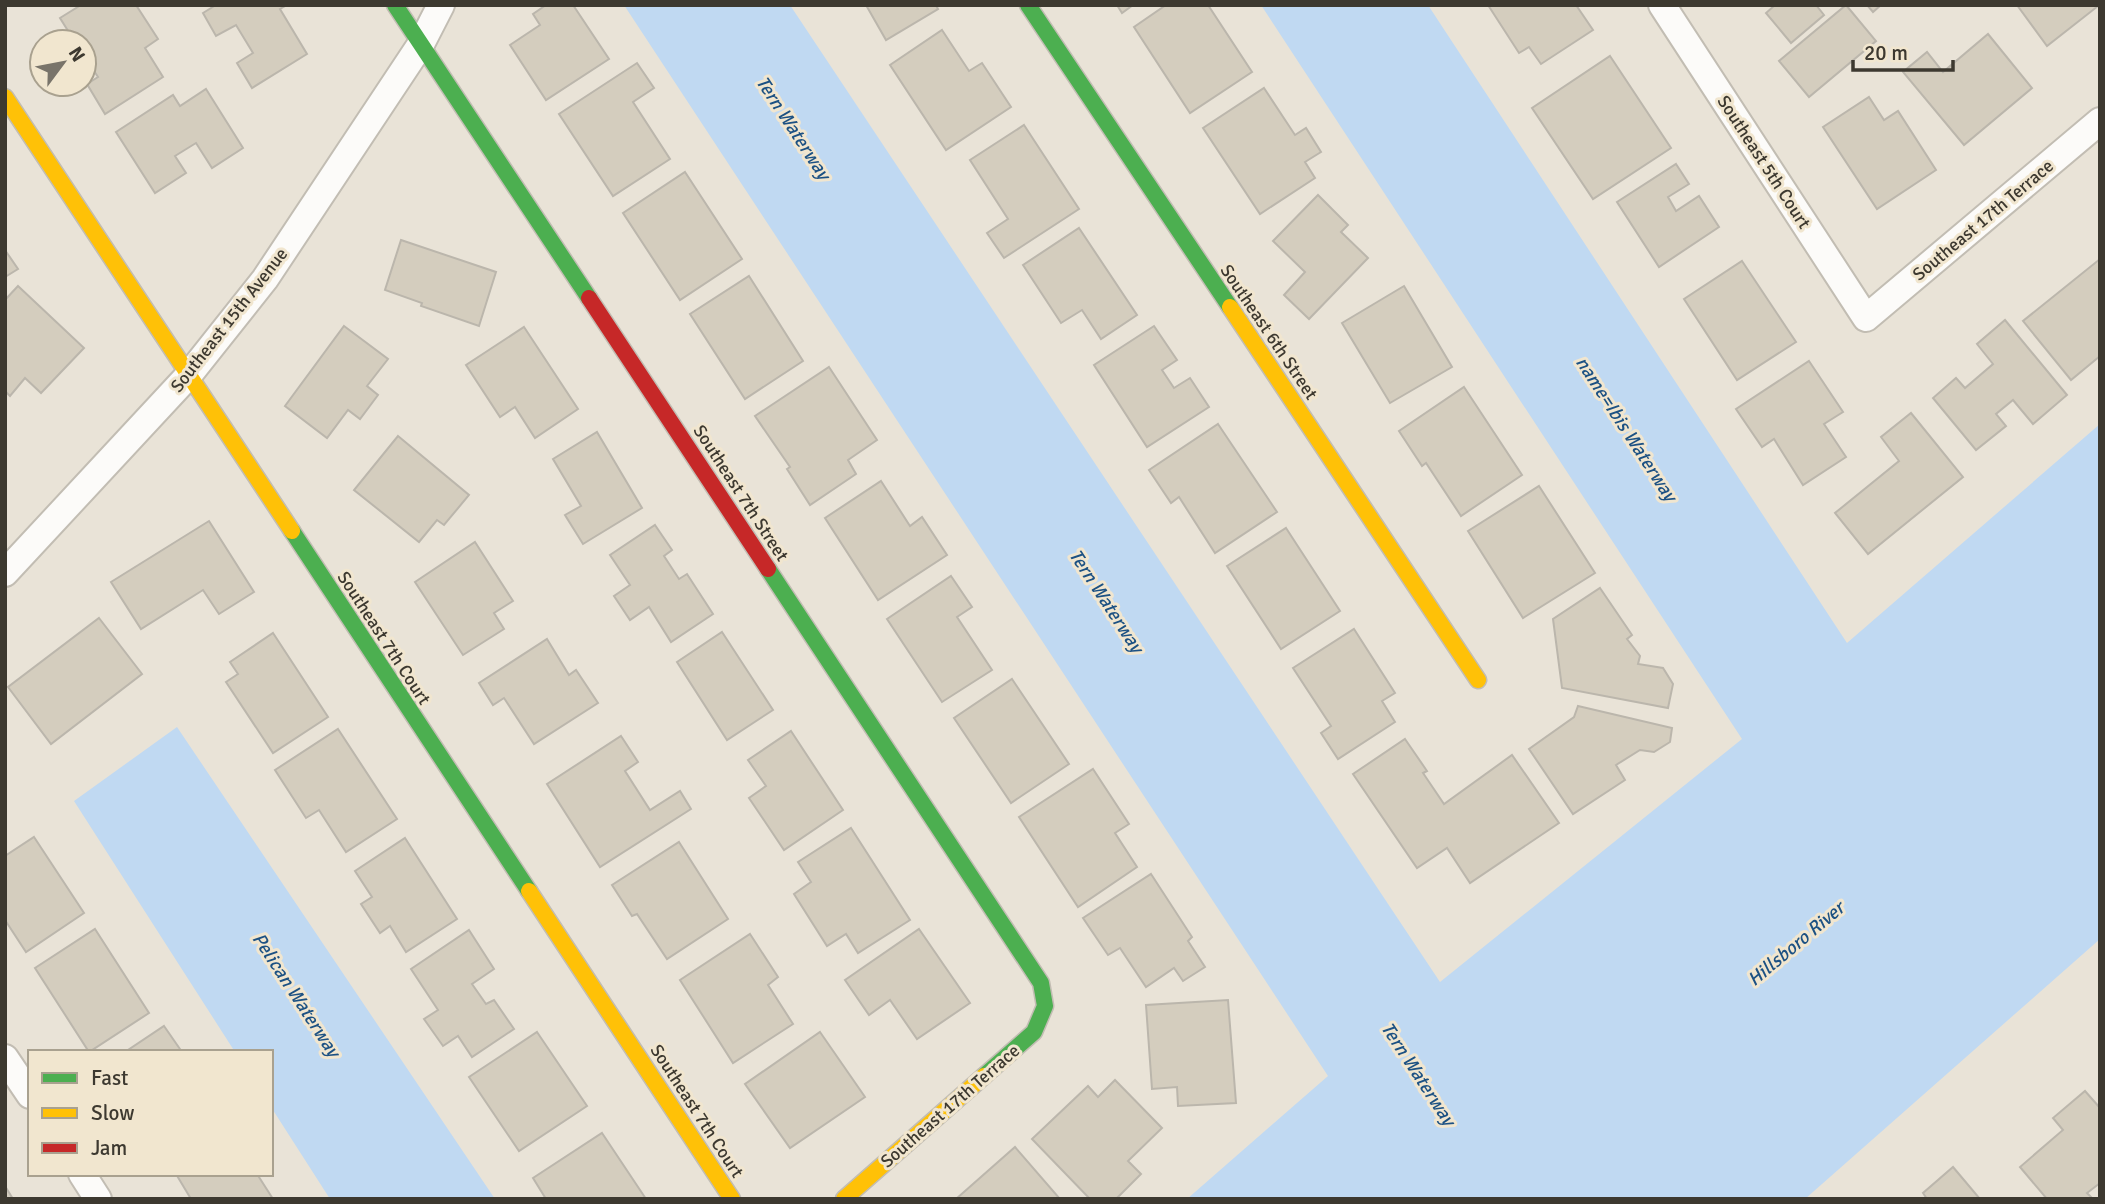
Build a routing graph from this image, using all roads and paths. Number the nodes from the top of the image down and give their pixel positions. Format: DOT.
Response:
graph roads {
  1 [pos="396,5"];
  2 [pos="442,5"];
  3 [pos="1028,5"];
  4 [pos="1662,5"];
  5 [pos="421,44"];
  6 [pos="5,97"];
  7 [pos="2100,121"];
  8 [pos="1866,318"];
  9 [pos="188,376"];
  10 [pos="5,573"];
  11 [pos="1478,680"];
  12 [pos="1045,1006"];
  13 [pos="5,1058"];
  14 [pos="28,1092"];
  15 [pos="83,1176"];
  16 [pos="98,1199"];
  17 [pos="732,1199"];
  18 [pos="844,1199"];
  1 -- 5 [label="street, Southeast 7th Street"];
  2 -- 5 [label="street, Southeast 15th Avenue"];
  3 -- 11 [label="street, Southeast 6th Street"];
  4 -- 8 [label="street, Southeast 5th Court"];
  5 -- 9 [label="street, Southeast 15th Avenue"];
  5 -- 12 [label="street, Southeast 7th Street"];
  6 -- 9 [label="street, Southeast 7th Court"];
  7 -- 8 [label="street, Southeast 17th Terrace"];
  9 -- 10 [label="street, Southeast 15th Avenue"];
  9 -- 17 [label="street, Southeast 7th Court"];
  12 -- 18 [label="street, Southeast 17th Terrace"];
  13 -- 14 [label="street"];
  15 -- 16 [label="street"];
}
